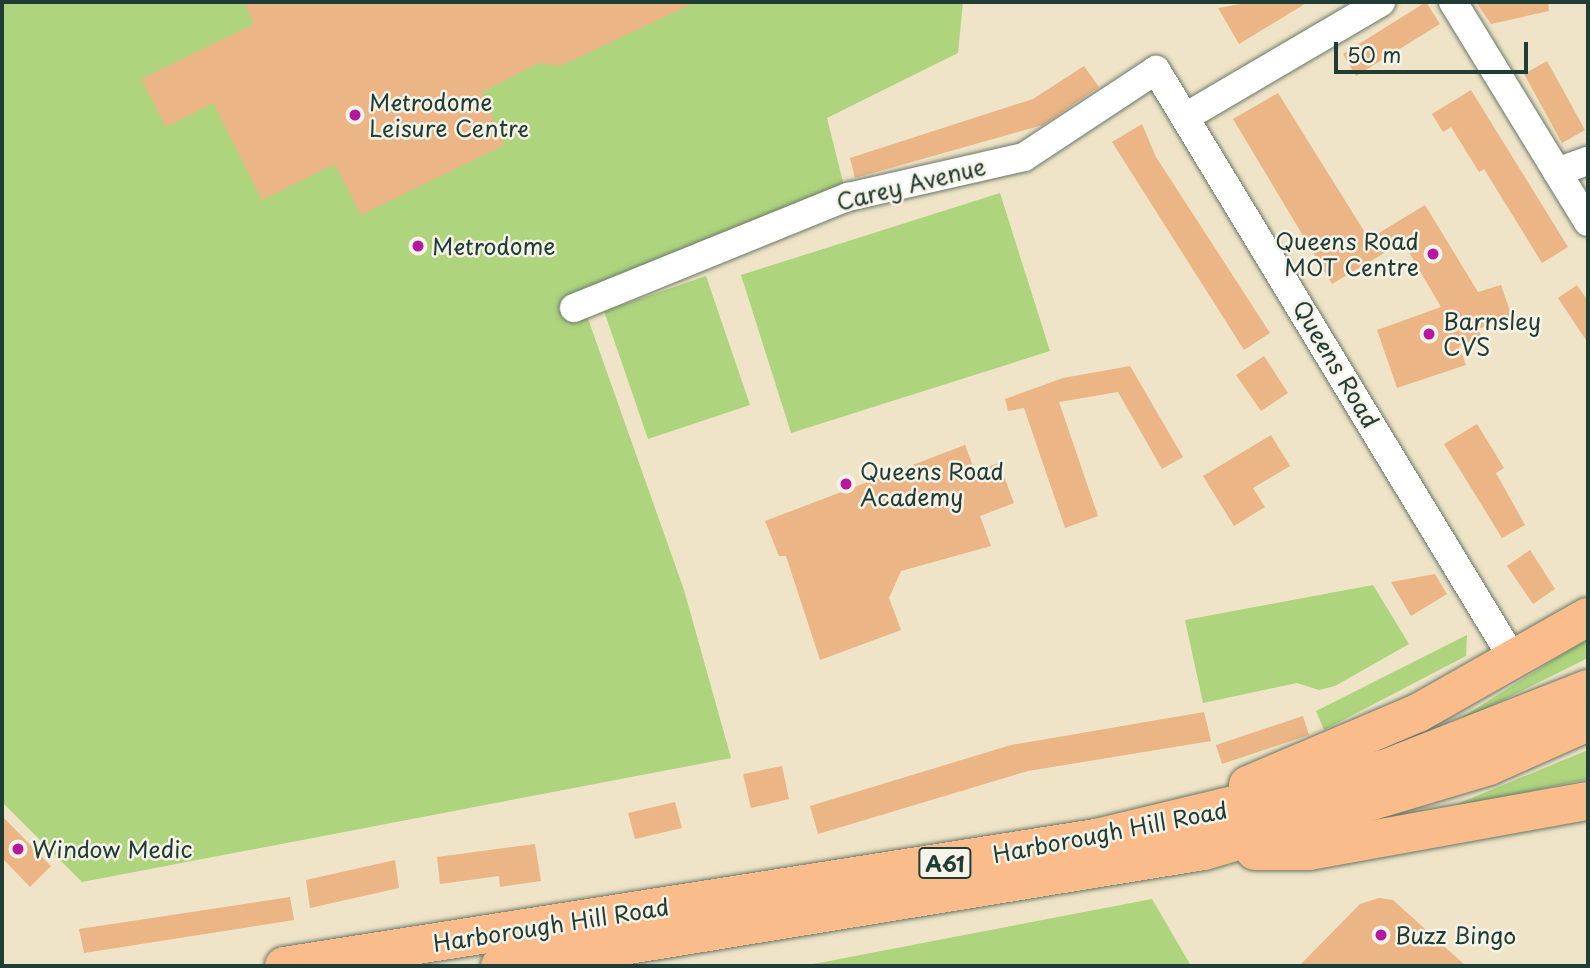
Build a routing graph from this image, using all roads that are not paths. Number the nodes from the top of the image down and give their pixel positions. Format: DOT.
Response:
graph roads {
  1 [pos="1381,2"];
  2 [pos="1453,2"];
  3 [pos="1156,70"];
  4 [pos="1187,116"];
  5 [pos="1588,161"];
  6 [pos="1557,172"];
  7 [pos="1588,222"];
  8 [pos="574,308"];
  9 [pos="1588,617"];
  10 [pos="1513,659"];
  11 [pos="1588,689"];
  12 [pos="1588,722"];
  13 [pos="1588,801"];
  14 [pos="1135,830"];
  15 [pos="1204,851"];
  16 [pos="284,966"];
  17 [pos="500,966"];
  1 -- 4 [label="street"];
  2 -- 6 [label="street"];
  3 -- 4 [label="street, Queens Road"];
  3 -- 8 [label="street, Carey Avenue"];
  4 -- 10 [label="street, Queens Road"];
  5 -- 6 [label="street"];
  6 -- 7 [label="street"];
  9 -- 10 [label="highway, A61"];
  10 -- 14 [label="highway, A61"];
  11 -- 14 [label="highway, Harborough Hill Road / A61"];
  12 -- 15 [label="highway, Harborough Hill Road / A61"];
  13 -- 15 [label="highway, A61"];
  14 -- 16 [label="highway, Harborough Hill Road / A61"];
  15 -- 17 [label="highway, Harborough Hill Road / A61"];
}
